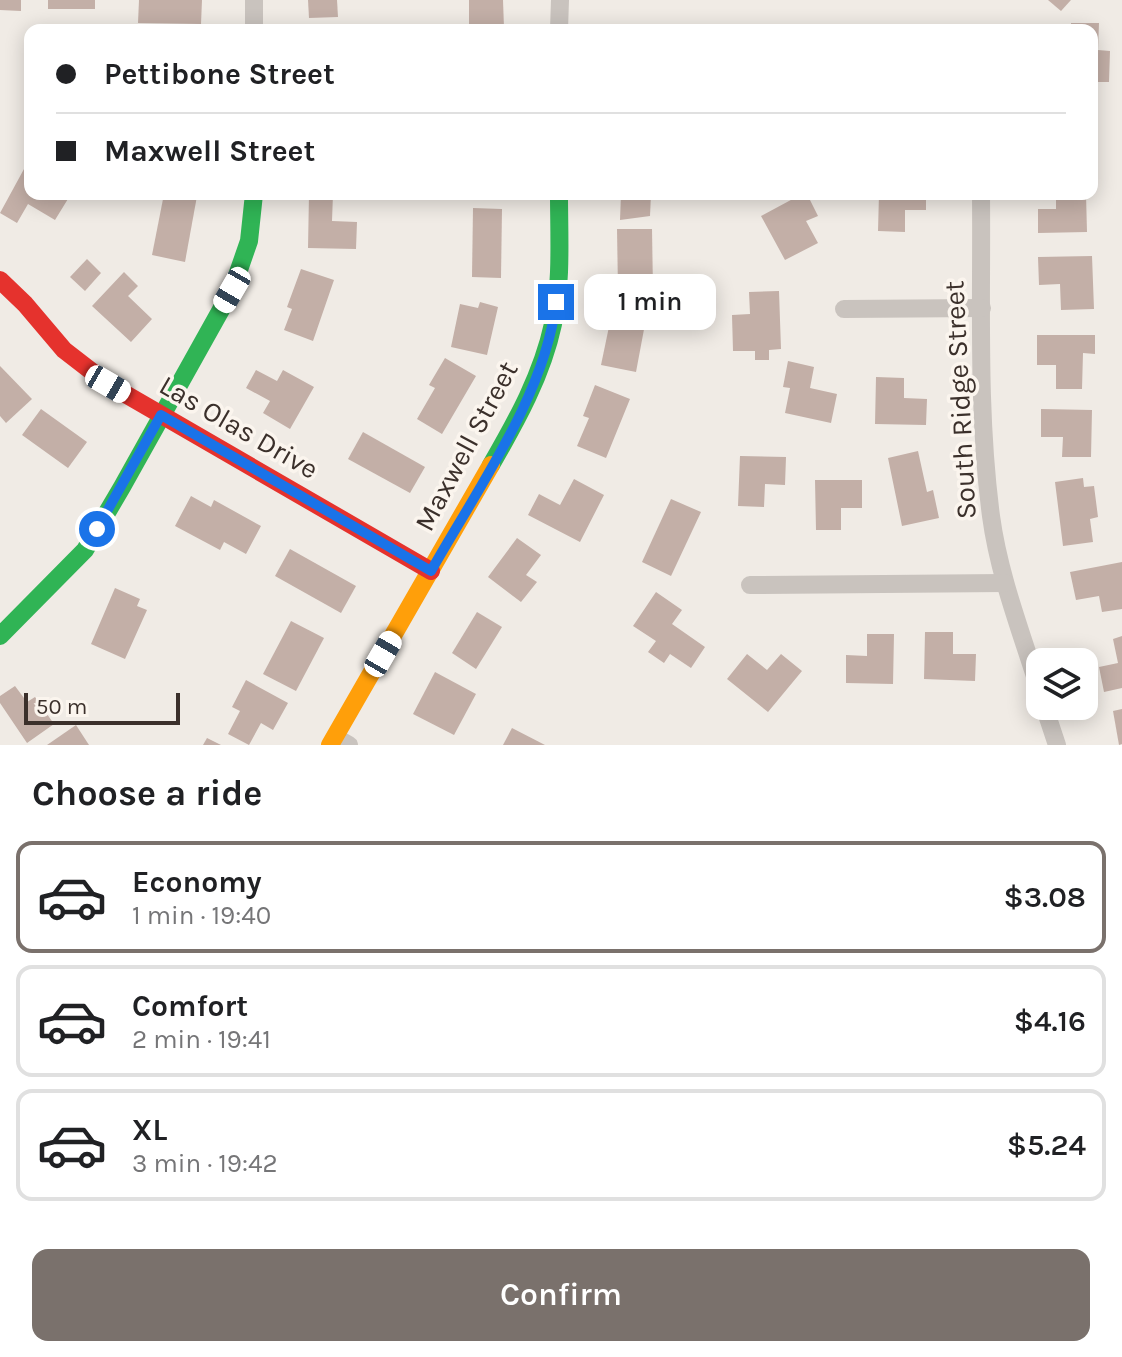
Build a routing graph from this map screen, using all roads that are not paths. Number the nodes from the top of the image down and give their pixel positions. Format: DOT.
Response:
graph roads {
  1 [pos="254,0"];
  2 [pos="560,0"];
  3 [pos="254,24"];
  4 [pos="559,24"];
  5 [pos="253,200"];
  6 [pos="559,200"];
  7 [pos="981,200"];
  8 [pos="0,280"];
  9 [pos="982,308"];
  10 [pos="844,309"];
  11 [pos="161,415"];
  12 [pos="431,571"];
  13 [pos="1005,583"];
  14 [pos="750,585"];
  15 [pos="0,636"];
  16 [pos="1026,648"];
  17 [pos="1049,720"];
  18 [pos="338,742"];
  19 [pos="1057,745"];
  1 -- 3 [label="street"];
  2 -- 4 [label="street"];
  5 -- 11 [label="street"];
  6 -- 12 [label="street, Maxwell Street"];
  7 -- 9 [label="street, South Ridge Street"];
  8 -- 11 [label="street, Las Olas Drive"];
  9 -- 10 [label="street"];
  9 -- 13 [label="street, South Ridge Street"];
  11 -- 12 [label="street, Las Olas Drive"];
  11 -- 15 [label="street"];
  12 -- 18 [label="street, Maxwell Street"];
  13 -- 14 [label="street"];
  13 -- 16 [label="street, South Ridge Street"];
  17 -- 19 [label="street"];
}
